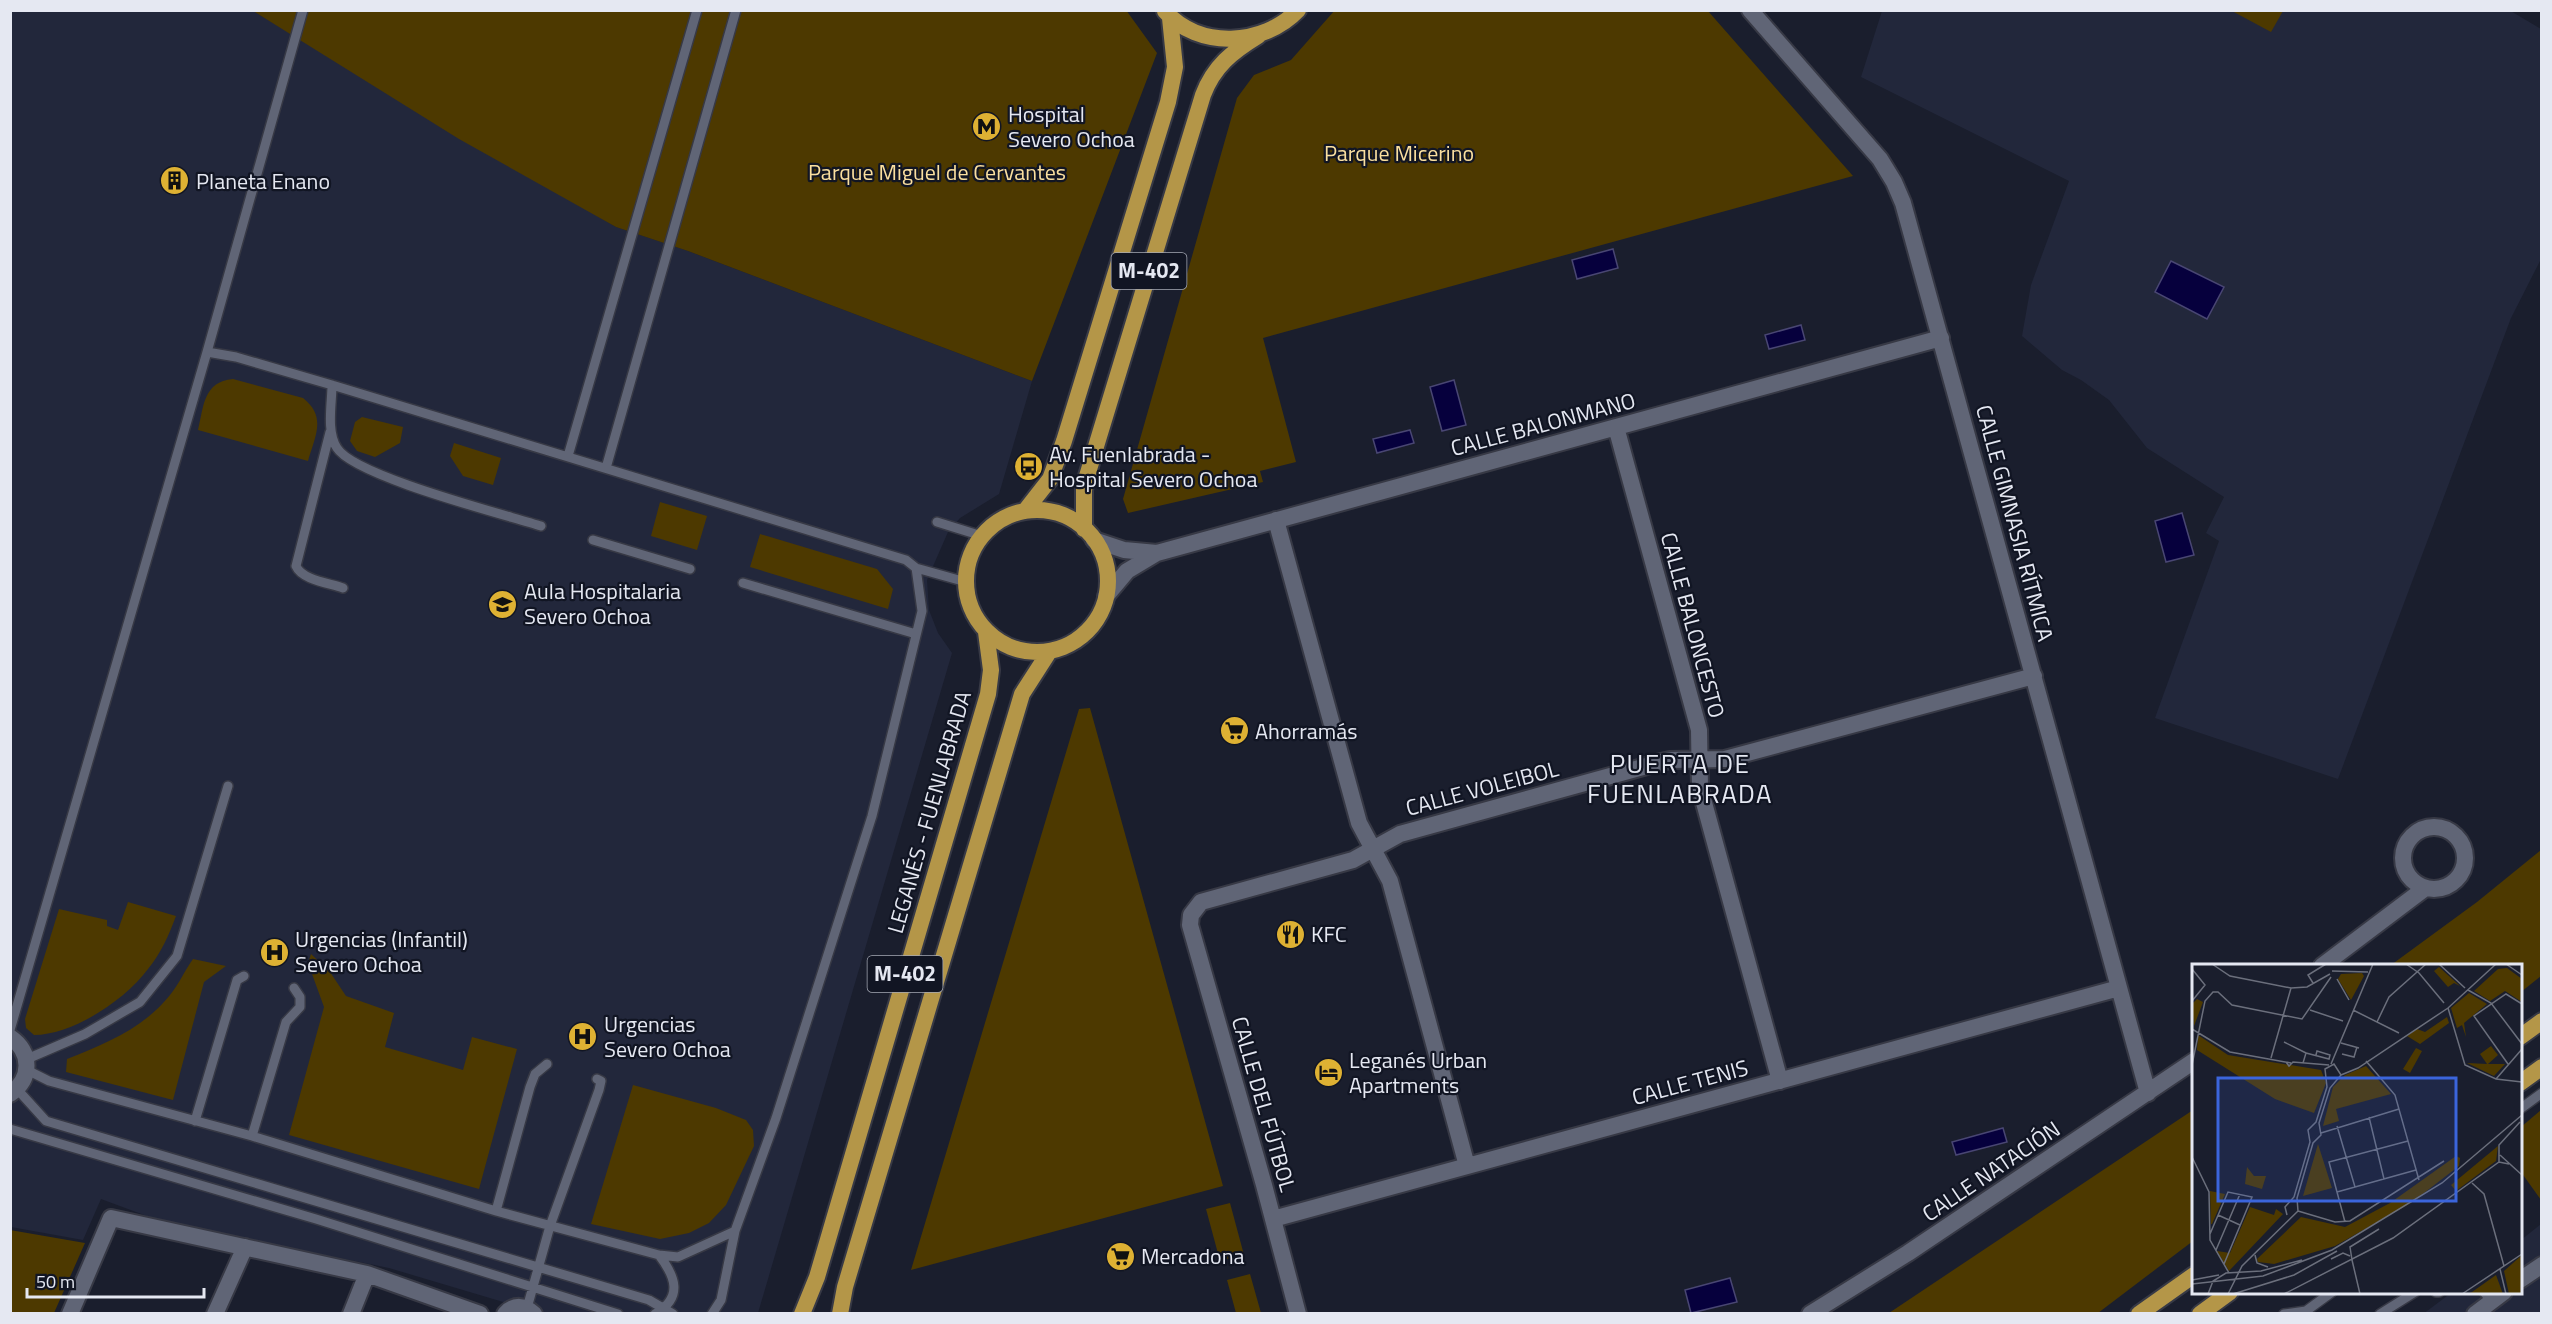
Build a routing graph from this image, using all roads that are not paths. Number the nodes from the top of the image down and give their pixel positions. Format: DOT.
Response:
graph roads {
  1 [pos="303,10"];
  2 [pos="697,10"];
  3 [pos="736,10"];
  4 [pos="1298,10"];
  5 [pos="1750,10"];
  6 [pos="1167,14"];
  7 [pos="1258,36"];
  8 [pos="1941,338"];
  9 [pos="207,352"];
  10 [pos="332,385"];
  11 [pos="332,427"];
  12 [pos="1616,427"];
  13 [pos="568,456"];
  14 [pos="606,468"];
  15 [pos="1025,512"];
  16 [pos="1276,520"];
  17 [pos="937,522"];
  18 [pos="541,526"];
  19 [pos="1089,534"];
  20 [pos="982,536"];
  21 [pos="593,540"];
  22 [pos="1157,553"];
  23 [pos="916,568"];
  24 [pos="690,569"];
  25 [pos="966,582"];
  26 [pos="743,583"];
  27 [pos="343,588"];
  28 [pos="1106,596"];
  29 [pos="986,632"];
  30 [pos="916,634"];
  31 [pos="1049,652"];
  32 [pos="2034,676"];
  33 [pos="1700,759"];
  34 [pos="228,786"];
  35 [pos="1372,848"];
  36 [pos="2419,885"];
  37 [pos="1195,908"];
  38 [pos="2325,964"];
  39 [pos="244,976"];
  40 [pos="294,988"];
  41 [pos="2119,988"];
  42 [pos="2541,1022"];
  43 [pos="10,1030"];
  44 [pos="2522,1036"];
  45 [pos="10,1037"];
  46 [pos="2192,1062"];
  47 [pos="547,1064"];
  48 [pos="27,1065"];
  49 [pos="2541,1067"];
  50 [pos="597,1079"];
  51 [pos="1780,1081"];
  52 [pos="2522,1081"];
  53 [pos="14,1092"];
  54 [pos="2148,1093"];
  55 [pos="2541,1093"];
  56 [pos="2522,1107"];
  57 [pos="195,1120"];
  58 [pos="10,1129"];
  59 [pos="252,1136"];
  60 [pos="1467,1166"];
  61 [pos="496,1211"];
  62 [pos="1273,1219"];
  63 [pos="550,1226"];
  64 [pos="735,1231"];
  65 [pos="244,1247"];
  66 [pos="659,1254"];
  67 [pos="2541,1265"];
  68 [pos="538,1268"];
  69 [pos="368,1275"];
  70 [pos="2192,1276"];
  71 [pos="2522,1279"];
  72 [pos="533,1288"];
  73 [pos="2229,1294"];
  74 [pos="2331,1294"];
  75 [pos="2413,1294"];
  76 [pos="2493,1296"];
  77 [pos="530,1311"];
  78 [pos="669,1311"];
  79 [pos="2307,1312"];
  80 [pos="70,1314"];
  81 [pos="215,1314"];
  82 [pos="351,1314"];
  83 [pos="480,1314"];
  84 [pos="505,1314"];
  85 [pos="618,1314"];
  86 [pos="655,1314"];
  87 [pos="712,1314"];
  88 [pos="802,1314"];
  89 [pos="840,1314"];
  90 [pos="1298,1314"];
  91 [pos="1810,1314"];
  92 [pos="2139,1314"];
  93 [pos="2200,1314"];
  94 [pos="2284,1314"];
  95 [pos="2380,1314"];
  96 [pos="2475,1314"];
  1 -- 9 [label="lane"];
  2 -- 13 [label="lane"];
  3 -- 14 [label="lane"];
  4 -- 7 [label="highway"];
  5 -- 8 [label="street, CALLE GIMNASIA RÍTMICA"];
  6 -- 7 [label="highway"];
  6 -- 15 [label="highway, M-402"];
  7 -- 19 [label="highway, LEGANÉS - FUENLABRADA / M-402"];
  8 -- 12 [label="street, CALLE BALONMANO"];
  8 -- 32 [label="street, CALLE GIMNASIA RÍTMICA"];
  9 -- 10 [label="lane"];
  9 -- 43 [label="lane"];
  10 -- 11 [label="lane"];
  10 -- 13 [label="lane"];
  11 -- 18 [label="lane"];
  11 -- 27 [label="lane"];
  12 -- 16 [label="street, CALLE BALONMANO"];
  12 -- 33 [label="street, CALLE BALONCESTO"];
  13 -- 14 [label="lane"];
  14 -- 23 [label="lane"];
  15 -- 19 [label="highway, LEGANÉS - FUENLABRADA / M-402"];
  15 -- 20 [label="highway, LEGANÉS - FUENLABRADA / M-402"];
  16 -- 22 [label="street, CALLE BALONMANO"];
  16 -- 35 [label="street"];
  17 -- 20 [label="lane"];
  19 -- 22 [label="street, CALLE BALONMANO"];
  19 -- 28 [label="highway, LEGANÉS - FUENLABRADA / M-402"];
  20 -- 25 [label="highway, LEGANÉS - FUENLABRADA / M-402"];
  21 -- 24 [label="lane"];
  22 -- 28 [label="street, CALLE BALONMANO"];
  23 -- 25 [label="lane"];
  23 -- 30 [label="lane"];
  25 -- 29 [label="highway, LEGANÉS - FUENLABRADA / M-402"];
  26 -- 30 [label="lane"];
  28 -- 31 [label="highway, LEGANÉS - FUENLABRADA / M-402"];
  29 -- 31 [label="highway, LEGANÉS - FUENLABRADA / M-402"];
  29 -- 88 [label="highway, LEGANÉS - FUENLABRADA / M-402"];
  30 -- 64 [label="lane"];
  31 -- 89 [label="highway, M-402"];
  32 -- 33 [label="street, CALLE VOLEIBOL"];
  32 -- 41 [label="street, CALLE GIMNASIA RÍTMICA"];
  33 -- 35 [label="street, CALLE VOLEIBOL"];
  33 -- 51 [label="street, CALLE BALONCESTO"];
  34 -- 48 [label="lane"];
  35 -- 37 [label="street, CALLE VOLEIBOL"];
  35 -- 60 [label="street"];
  36 -- 38 [label="street"];
  37 -- 62 [label="street, CALLE DEL FÚTBOL"];
  39 -- 57 [label="lane"];
  40 -- 59 [label="lane"];
  41 -- 51 [label="street, CALLE TENIS"];
  41 -- 54 [label="street, CALLE GIMNASIA RÍTMICA"];
  42 -- 44 [label="highway"];
  45 -- 48 [label="street"];
  46 -- 54 [label="street, CALLE NATACIÓN"];
  47 -- 61 [label="lane"];
  48 -- 53 [label="street"];
  48 -- 57 [label="lane"];
  49 -- 52 [label="highway"];
  50 -- 63 [label="lane"];
  51 -- 60 [label="street, CALLE TENIS"];
  53 -- 68 [label="lane"];
  54 -- 91 [label="street, CALLE NATACIÓN"];
  55 -- 56 [label="lane"];
  57 -- 59 [label="lane"];
  58 -- 72 [label="lane"];
  59 -- 61 [label="lane"];
  60 -- 62 [label="street, CALLE TENIS"];
  61 -- 63 [label="lane"];
  62 -- 90 [label="street, CALLE DEL FÚTBOL"];
  63 -- 66 [label="lane"];
  63 -- 68 [label="lane"];
  64 -- 66 [label="lane"];
  64 -- 87 [label="lane"];
  65 -- 69 [label="street"];
  65 -- 80 [label="street"];
  65 -- 81 [label="street"];
  66 -- 78 [label="lane"];
  67 -- 71 [label="street"];
  68 -- 72 [label="lane"];
  68 -- 78 [label="lane"];
  69 -- 82 [label="street"];
  69 -- 83 [label="street"];
  70 -- 92 [label="highway"];
  72 -- 77 [label="lane"];
  72 -- 85 [label="lane"];
  73 -- 93 [label="highway"];
  74 -- 79 [label="lane"];
  75 -- 95 [label="lane"];
  76 -- 96 [label="street"];
  77 -- 84 [label="street"];
  78 -- 86 [label="lane"];
  79 -- 94 [label="lane"];
}
